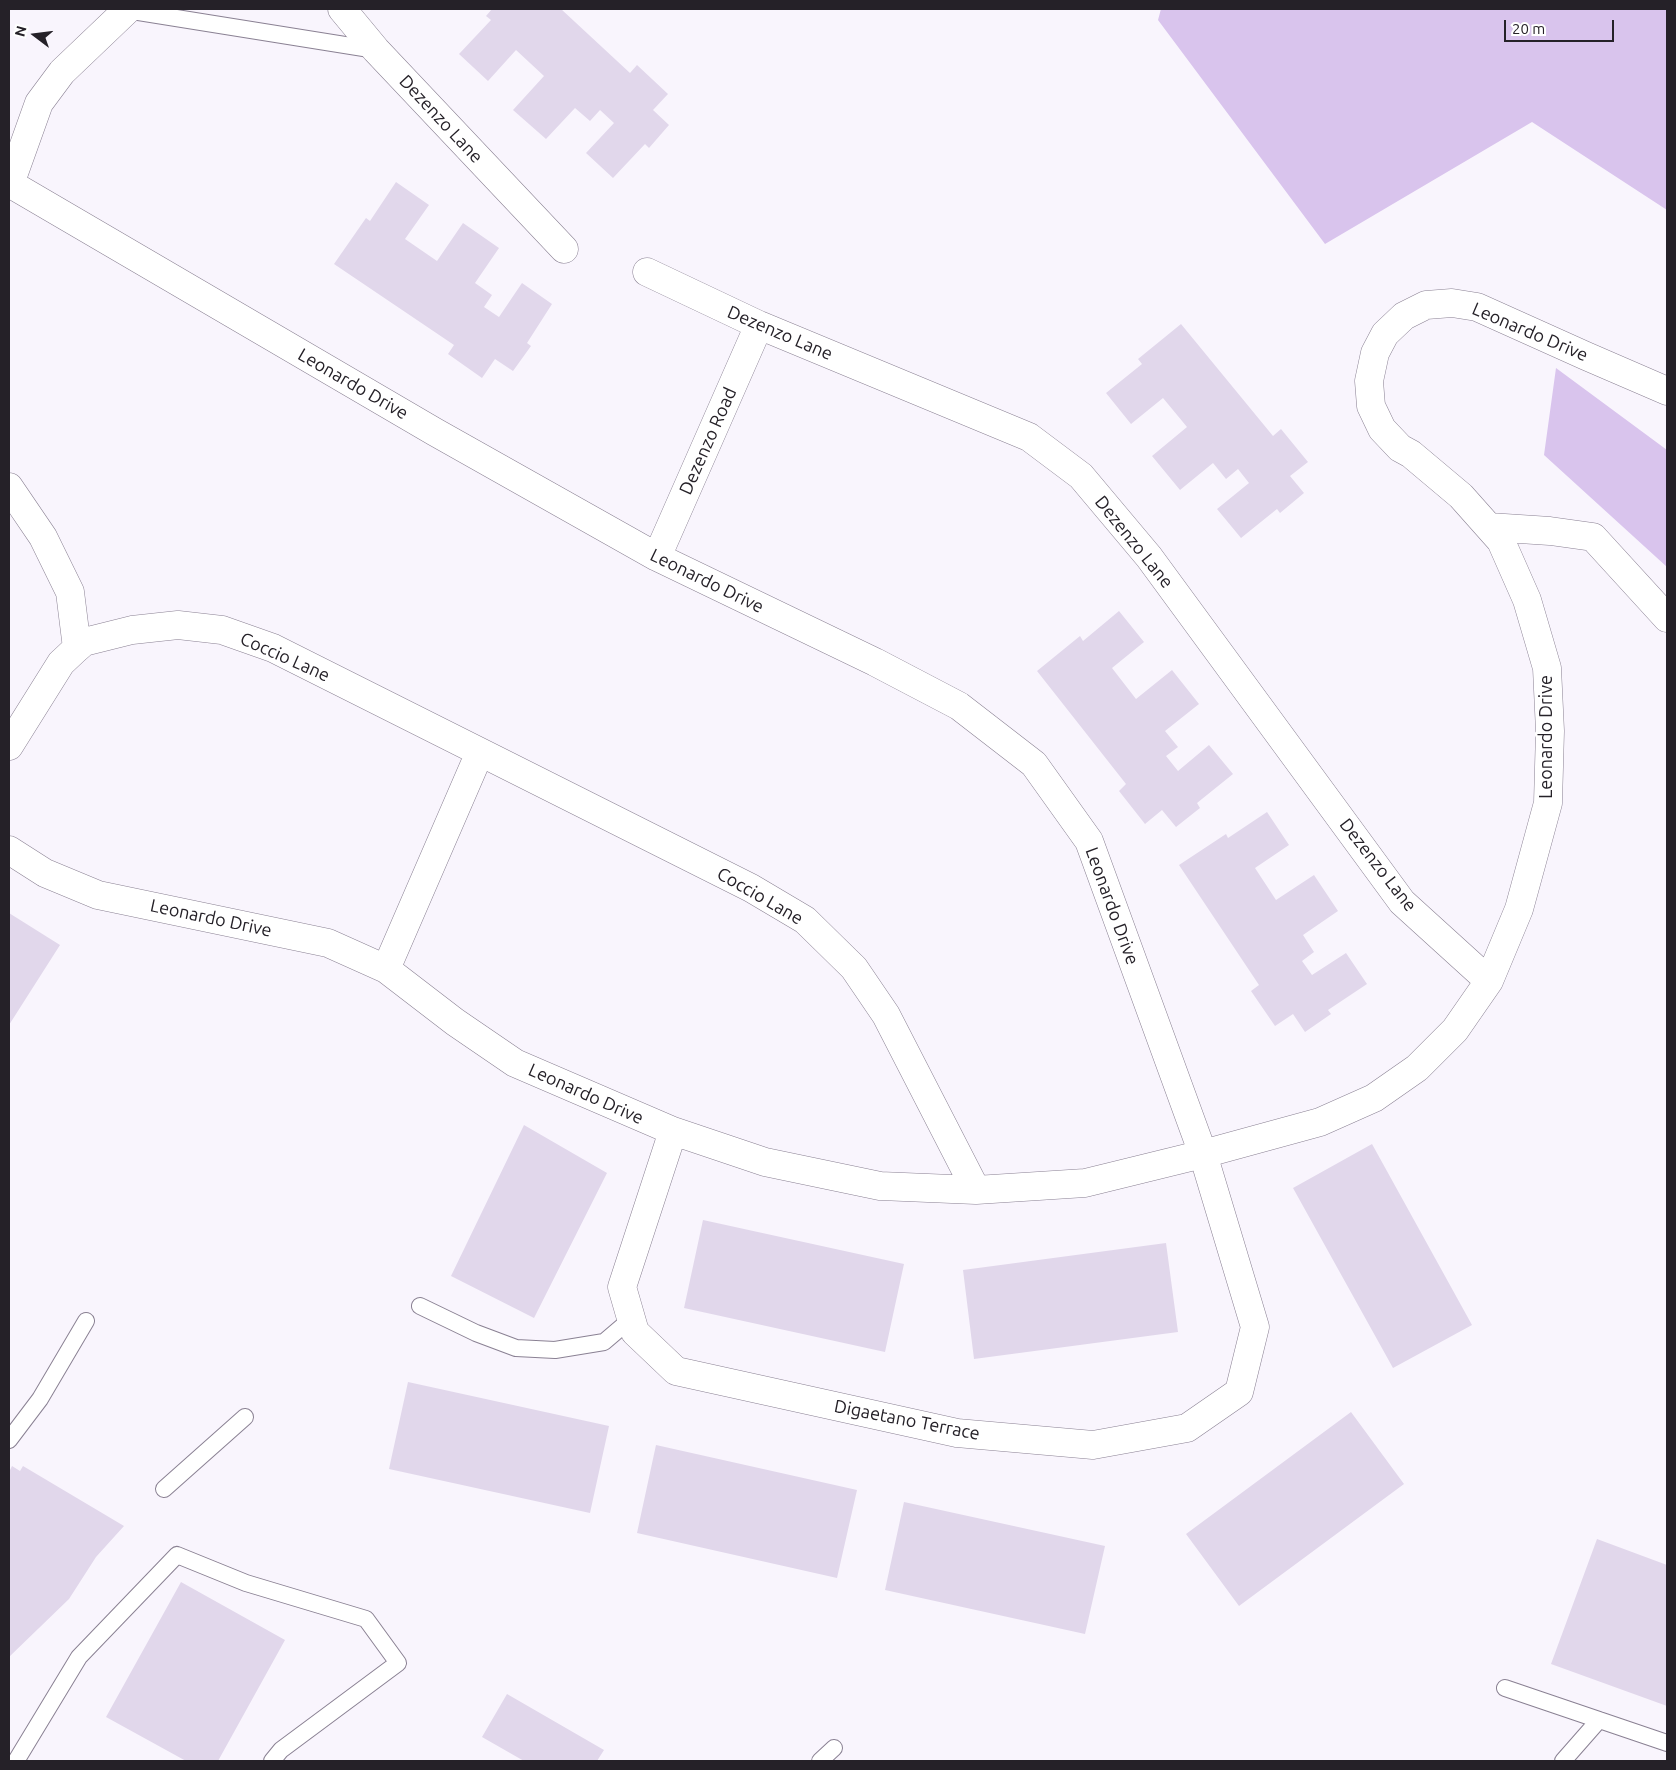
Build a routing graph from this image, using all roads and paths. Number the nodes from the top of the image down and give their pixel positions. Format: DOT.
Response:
graph roads {
  1 [pos="342,9"];
  2 [pos="127,10"];
  3 [pos="376,50"];
  4 [pos="9,184"];
  5 [pos="564,249"];
  6 [pos="647,272"];
  7 [pos="759,325"];
  8 [pos="1667,391"];
  9 [pos="9,487"];
  10 [pos="1489,527"];
  11 [pos="657,557"];
  12 [pos="1667,618"];
  13 [pos="77,648"];
  14 [pos="9,746"];
  15 [pos="480,752"];
  16 [pos="9,850"];
  17 [pos="386,969"];
  18 [pos="1489,981"];
  19 [pos="673,1131"];
  20 [pos="1203,1154"];
  21 [pos="976,1190"];
  22 [pos="420,1306"];
  23 [pos="631,1319"];
  24 [pos="86,1321"];
  25 [pos="245,1417"];
  26 [pos="9,1440"];
  27 [pos="164,1489"];
  28 [pos="1505,1688"];
  29 [pos="1599,1720"];
  30 [pos="1667,1743"];
  31 [pos="834,1748"];
  32 [pos="16,1761"];
  33 [pos="272,1761"];
  34 [pos="820,1761"];
  35 [pos="1562,1761"];
  1 -- 3 [label="street, Dezenzo Lane"];
  2 -- 3 [label="lane"];
  2 -- 4 [label="street"];
  3 -- 5 [label="street, Dezenzo Lane"];
  4 -- 11 [label="street, Leonardo Drive"];
  6 -- 7 [label="street, Dezenzo Lane"];
  7 -- 11 [label="street, Dezenzo Road"];
  7 -- 18 [label="street, Dezenzo Lane"];
  8 -- 10 [label="street, Leonardo Drive"];
  9 -- 13 [label="street"];
  10 -- 12 [label="street"];
  10 -- 18 [label="street, Leonardo Drive"];
  11 -- 20 [label="street, Leonardo Drive"];
  13 -- 14 [label="street"];
  13 -- 15 [label="street, Coccio Lane"];
  15 -- 17 [label="street"];
  15 -- 21 [label="street, Coccio Lane"];
  16 -- 17 [label="street, Leonardo Drive"];
  17 -- 19 [label="street, Leonardo Drive"];
  18 -- 20 [label="street, Leonardo Drive"];
  19 -- 21 [label="street, Leonardo Drive"];
  19 -- 23 [label="street, Digaetano Terrace"];
  20 -- 21 [label="street, Leonardo Drive"];
  20 -- 23 [label="street, Digaetano Terrace"];
  22 -- 23 [label="lane"];
  24 -- 26 [label="lane"];
  25 -- 27 [label="lane"];
  28 -- 29 [label="lane"];
  29 -- 30 [label="lane"];
  29 -- 35 [label="lane"];
  31 -- 34 [label="lane"];
  32 -- 33 [label="lane"];
}
